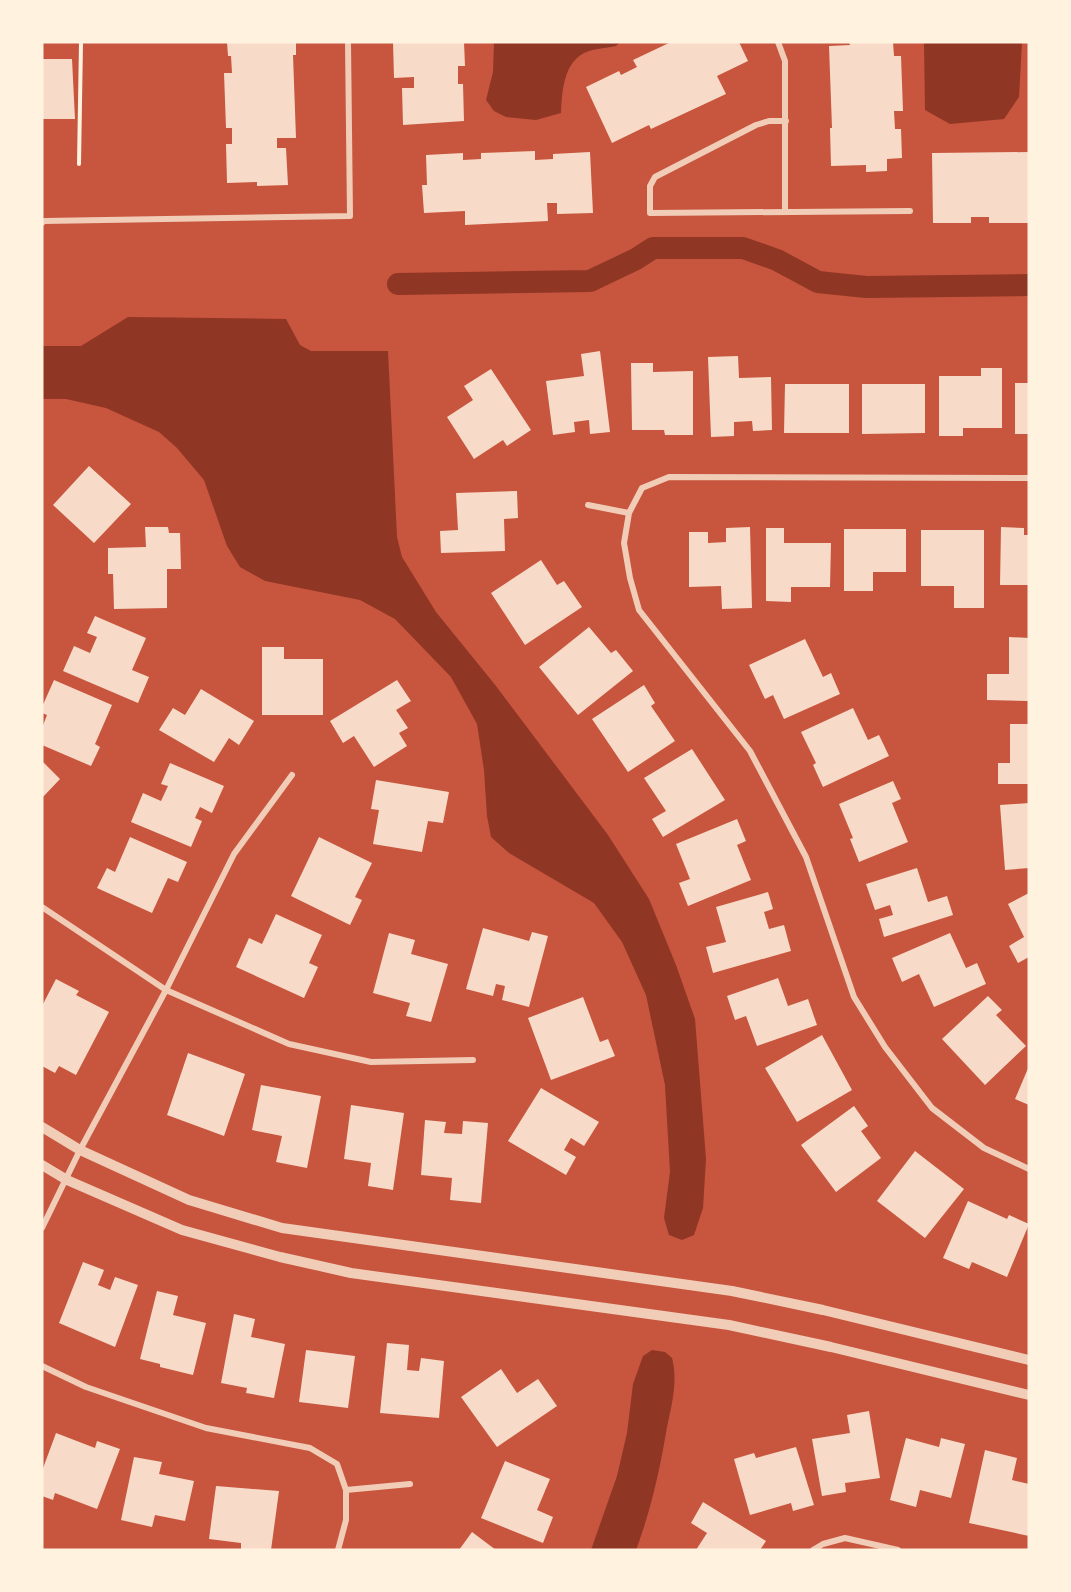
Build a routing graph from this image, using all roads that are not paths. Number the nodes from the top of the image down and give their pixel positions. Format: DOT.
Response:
graph roads {
  1 [pos="348,42"];
  2 [pos="778,42"];
  3 [pos="786,121"];
  4 [pos="910,211"];
  5 [pos="785,212"];
  6 [pos="42,223"];
  7 [pos="1029,478"];
  8 [pos="588,506"];
  9 [pos="629,513"];
  10 [pos="292,775"];
  11 [pos="42,907"];
  12 [pos="166,990"];
  13 [pos="473,1060"];
  14 [pos="42,1127"];
  15 [pos="80,1150"];
  16 [pos="42,1165"];
  17 [pos="1029,1169"];
  18 [pos="67,1180"];
  19 [pos="42,1228"];
  20 [pos="1029,1360"];
  21 [pos="42,1366"];
  22 [pos="1029,1395"];
  23 [pos="411,1484"];
  24 [pos="346,1490"];
  25 [pos="338,1550"];
  26 [pos="813,1550"];
  27 [pos="898,1550"];
  1 -- 6 [label="street"];
  2 -- 3 [label="street"];
  3 -- 5 [label="street"];
  3 -- 5 [label="street"];
  4 -- 5 [label="street"];
  7 -- 9 [label="street"];
  8 -- 9 [label="street"];
  9 -- 17 [label="street"];
  10 -- 12 [label="street"];
  11 -- 12 [label="street"];
  12 -- 13 [label="street"];
  12 -- 15 [label="street"];
  14 -- 15 [label="street"];
  15 -- 18 [label="street"];
  15 -- 20 [label="street"];
  16 -- 18 [label="street"];
  18 -- 19 [label="street"];
  18 -- 22 [label="street"];
  21 -- 24 [label="street"];
  23 -- 24 [label="street"];
  24 -- 25 [label="street"];
  26 -- 27 [label="street"];
}
